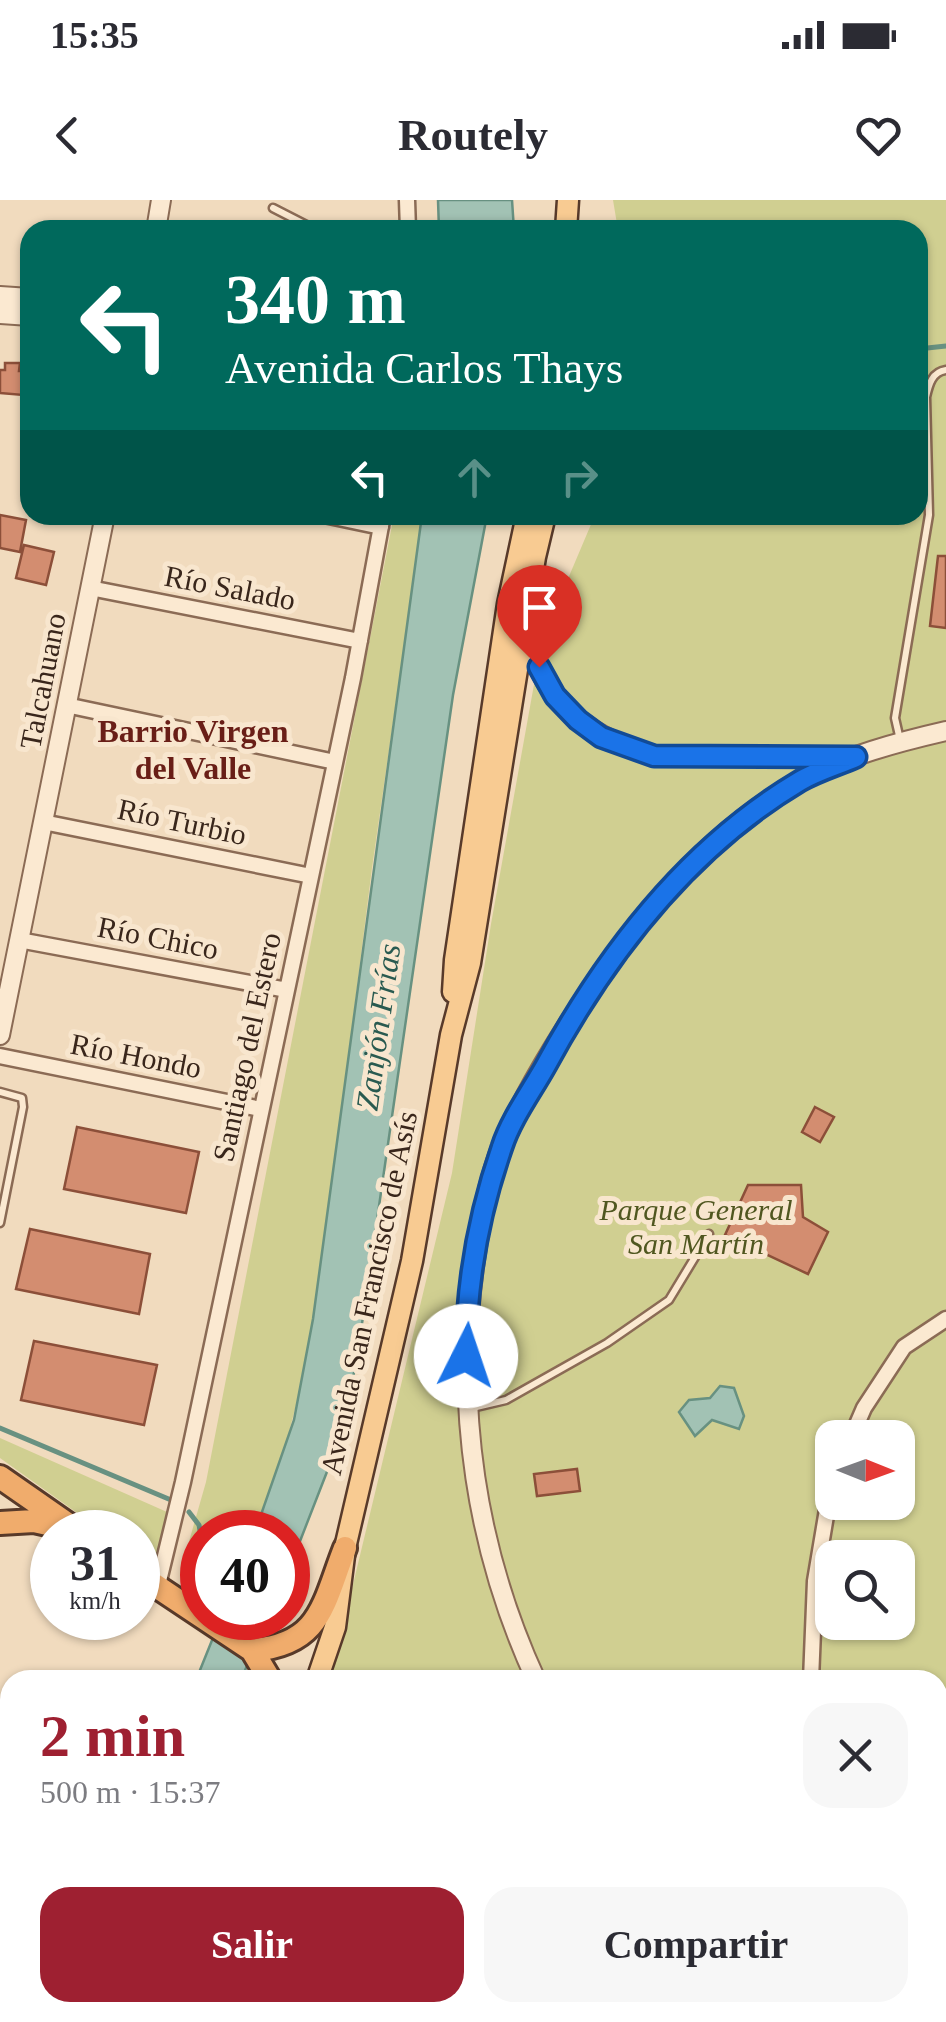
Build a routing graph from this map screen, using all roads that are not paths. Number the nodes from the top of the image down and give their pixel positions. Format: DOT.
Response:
graph roads {
  1 [pos="272,208"];
  2 [pos="296,220"];
  3 [pos="946,370"];
  4 [pos="928,388"];
  5 [pos="928,476"];
  6 [pos="928,521"];
  7 [pos="103,525"];
  8 [pos="381,525"];
  9 [pos="524,525"];
  10 [pos="544,525"];
  11 [pos="927,525"];
  12 [pos="90,588"];
  13 [pos="527,606"];
  14 [pos="360,642"];
  15 [pos="66,705"];
  16 [pos="946,731"];
  17 [pos="900,742"];
  18 [pos="856,757"];
  19 [pos="335,762"];
  20 [pos="43,822"];
  21 [pos="311,876"];
  22 [pos="19,940"];
  23 [pos="287,990"];
  24 [pos="0,1035"];
  25 [pos="452,1035"];
  26 [pos="0,1056"];
  27 [pos="0,1092"];
  28 [pos="261,1109"];
  29 [pos="0,1222"];
  30 [pos="709,1234"];
  31 [pos="946,1318"];
  32 [pos="466,1410"];
  33 [pos="859,1420"];
  34 [pos="0,1477"];
  35 [pos="46,1510"];
  36 [pos="825,1520"];
  37 [pos="30,1521"];
  38 [pos="0,1523"];
  39 [pos="346,1548"];
  40 [pos="160,1576"];
  41 [pos="160,1590"];
  42 [pos="252,1650"];
  43 [pos="264,1670"];
  44 [pos="320,1670"];
  45 [pos="532,1670"];
  46 [pos="811,1670"];
  1 -- 2 [label="lane"];
  3 -- 4 [label="lane"];
  5 -- 6 [label="lane"];
  7 -- 12 [label="street, Talcahuano"];
  8 -- 14 [label="street, Santiago del Estero"];
  9 -- 25 [label="main road, Avenida San Francisco de Asís"];
  10 -- 13 [label="main road, Avenida San Francisco de Asís"];
  11 -- 17 [label="lane"];
  12 -- 14 [label="street, Río Salado"];
  12 -- 15 [label="street, Talcahuano"];
  13 -- 18 [label="street"];
  13 -- 25 [label="main road, Avenida San Francisco de Asís"];
  14 -- 19 [label="street, Santiago del Estero"];
  15 -- 19 [label="street"];
  15 -- 20 [label="street, Talcahuano"];
  16 -- 17 [label="street"];
  17 -- 18 [label="street"];
  18 -- 32 [label="street"];
  19 -- 21 [label="street, Santiago del Estero"];
  20 -- 21 [label="street, Río Turbio"];
  20 -- 22 [label="street, Talcahuano"];
  21 -- 23 [label="street, Santiago del Estero"];
  22 -- 23 [label="street, Río Chico"];
  22 -- 24 [label="street, Talcahuano"];
  23 -- 28 [label="street, Santiago del Estero"];
  25 -- 39 [label="main road, Avenida San Francisco de Asís"];
  26 -- 28 [label="street, Río Hondo"];
  27 -- 29 [label="lane"];
  28 -- 40 [label="street, Santiago del Estero"];
  30 -- 32 [label="lane"];
  31 -- 33 [label="street"];
  32 -- 45 [label="street"];
  34 -- 35 [label="highway"];
  36 -- 46 [label="street"];
  37 -- 38 [label="highway"];
  39 -- 42 [label="highway"];
  39 -- 44 [label="main road, Avenida San Francisco de Asís"];
  41 -- 42 [label="highway"];
  42 -- 43 [label="highway"];
}
